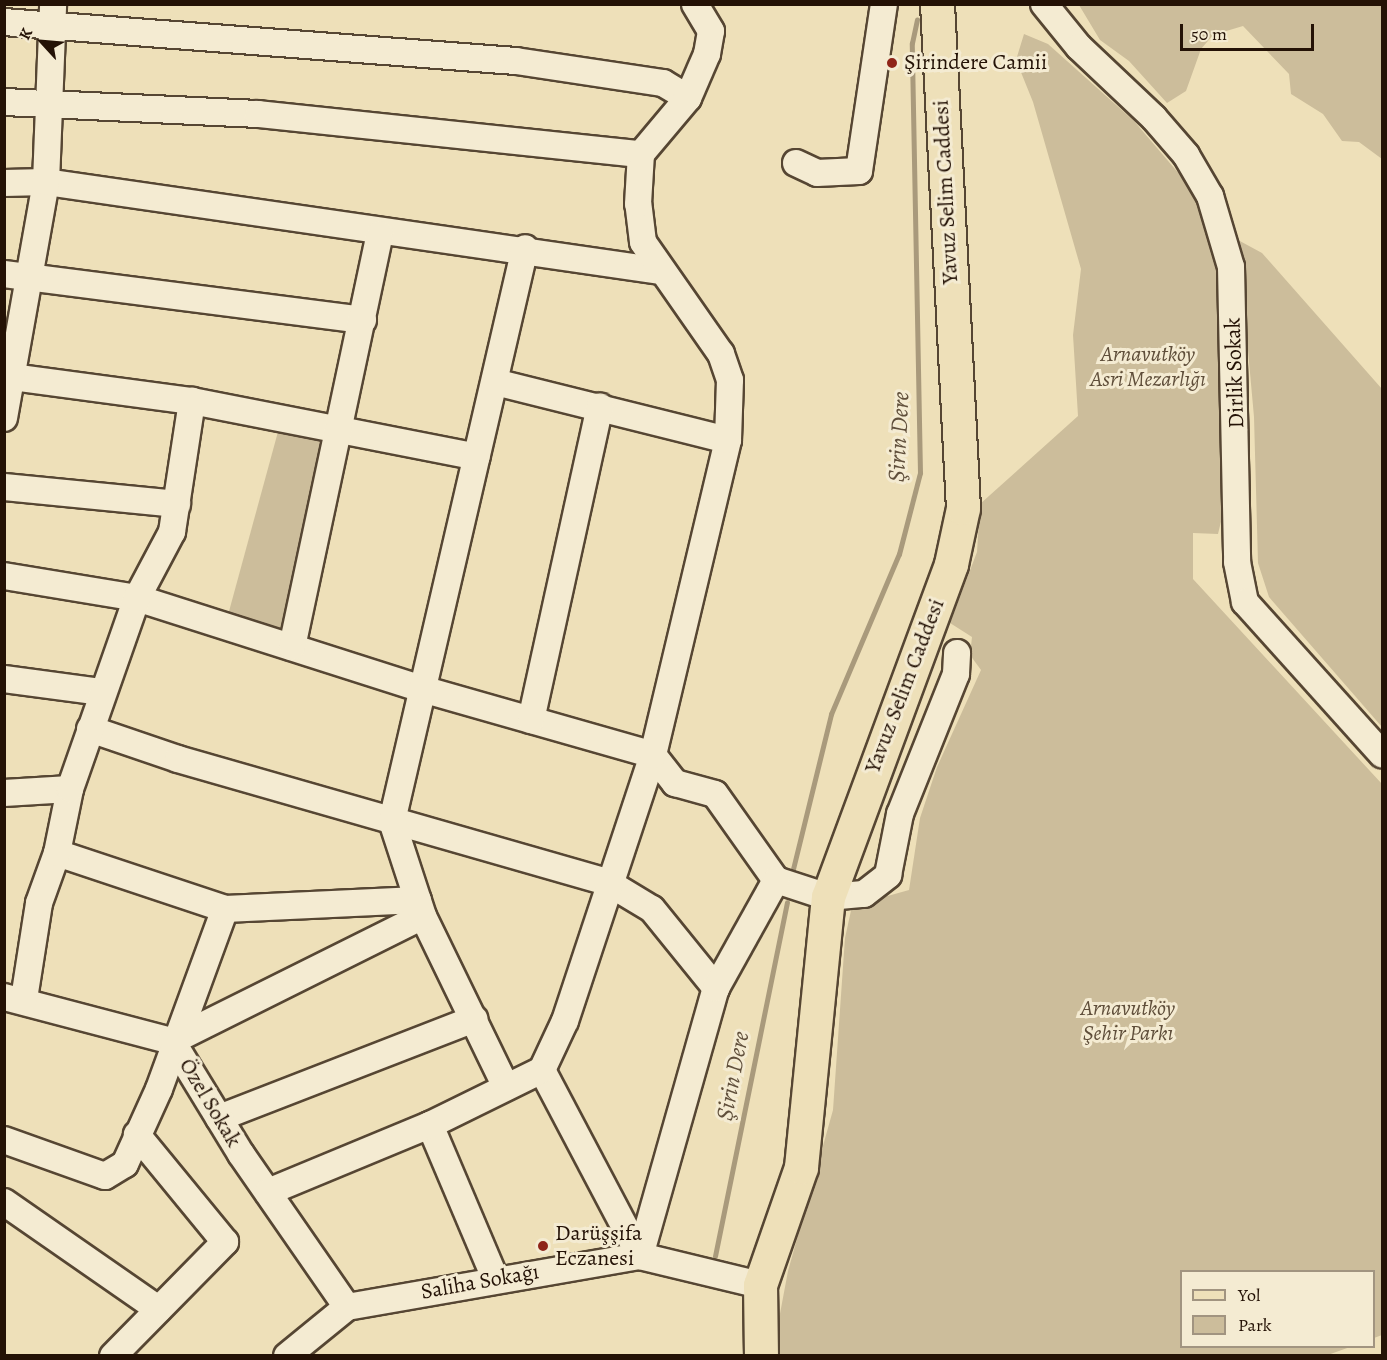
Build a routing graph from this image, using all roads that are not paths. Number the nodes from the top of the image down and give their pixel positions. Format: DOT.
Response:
graph roads {
  1 [pos="695,4"];
  2 [pos="884,4"];
  3 [pos="937,4"];
  4 [pos="1044,4"];
  5 [pos="53,14"];
  6 [pos="4,22"];
  7 [pos="688,98"];
  8 [pos="4,102"];
  9 [pos="51,104"];
  10 [pos="641,154"];
  11 [pos="796,163"];
  12 [pos="46,182"];
  13 [pos="4,183"];
  14 [pos="380,234"];
  15 [pos="525,248"];
  16 [pos="660,270"];
  17 [pos="16,275"];
  18 [pos="363,320"];
  19 [pos="8,376"];
  20 [pos="495,382"];
  21 [pos="192,401"];
  22 [pos="600,407"];
  23 [pos="4,418"];
  24 [pos="341,428"];
  25 [pos="728,440"];
  26 [pos="477,457"];
  27 [pos="4,487"];
  28 [pos="177,504"];
  29 [pos="4,576"];
  30 [pos="137,598"];
  31 [pos="292,647"];
  32 [pos="957,653"];
  33 [pos="4,679"];
  34 [pos="422,689"];
  35 [pos="102,692"];
  36 [pos="531,720"];
  37 [pos="90,729"];
  38 [pos="1383,753"];
  39 [pos="653,754"];
  40 [pos="70,789"];
  41 [pos="4,793"];
  42 [pos="392,821"];
  43 [pos="57,853"];
  44 [pos="776,880"];
  45 [pos="607,882"];
  46 [pos="828,897"];
  47 [pos="421,908"];
  48 [pos="225,909"];
  49 [pos="716,988"];
  50 [pos="14,998"];
  51 [pos="474,1019"];
  52 [pos="172,1041"];
  53 [pos="542,1070"];
  54 [pos="506,1088"];
  55 [pos="219,1118"];
  56 [pos="430,1125"];
  57 [pos="137,1135"];
  58 [pos="4,1140"];
  59 [pos="268,1192"];
  60 [pos="4,1202"];
  61 [pos="640,1256"];
  62 [pos="495,1278"];
  63 [pos="760,1284"];
  64 [pos="347,1307"];
  65 [pos="158,1309"];
  66 [pos="113,1356"];
  67 [pos="287,1356"];
  68 [pos="761,1356"];
  1 -- 7 [label="street"];
  2 -- 11 [label="street"];
  3 -- 46 [label="main road, Yavuz Selim Caddesi"];
  4 -- 38 [label="street, Dirlik Sokak"];
  5 -- 6 [label="street"];
  5 -- 7 [label="street"];
  5 -- 9 [label="street"];
  7 -- 10 [label="street"];
  8 -- 9 [label="street"];
  9 -- 10 [label="street"];
  9 -- 12 [label="street"];
  10 -- 16 [label="street"];
  12 -- 13 [label="street"];
  12 -- 14 [label="street"];
  12 -- 17 [label="street"];
  14 -- 15 [label="street"];
  14 -- 18 [label="street"];
  15 -- 16 [label="street"];
  15 -- 20 [label="street"];
  16 -- 25 [label="street"];
  17 -- 18 [label="street"];
  17 -- 19 [label="street"];
  18 -- 24 [label="street"];
  19 -- 21 [label="street"];
  19 -- 23 [label="street"];
  20 -- 22 [label="street"];
  20 -- 26 [label="street"];
  21 -- 24 [label="street"];
  21 -- 28 [label="street"];
  22 -- 25 [label="street"];
  22 -- 36 [label="street"];
  24 -- 26 [label="street"];
  24 -- 31 [label="street"];
  25 -- 39 [label="street"];
  26 -- 34 [label="street"];
  27 -- 28 [label="street"];
  28 -- 30 [label="street"];
  29 -- 30 [label="street"];
  30 -- 31 [label="street"];
  30 -- 35 [label="street"];
  31 -- 34 [label="street"];
  32 -- 46 [label="street"];
  33 -- 35 [label="street"];
  34 -- 36 [label="street"];
  34 -- 42 [label="street"];
  35 -- 37 [label="street"];
  36 -- 39 [label="street"];
  37 -- 40 [label="street"];
  37 -- 42 [label="street"];
  39 -- 44 [label="street"];
  39 -- 45 [label="street"];
  40 -- 41 [label="street"];
  40 -- 43 [label="street"];
  42 -- 45 [label="street"];
  42 -- 47 [label="street"];
  43 -- 48 [label="street"];
  43 -- 50 [label="street"];
  44 -- 46 [label="street"];
  44 -- 49 [label="street"];
  45 -- 49 [label="street"];
  45 -- 53 [label="street"];
  46 -- 63 [label="main road, Yavuz Selim Caddesi"];
  47 -- 48 [label="street"];
  47 -- 51 [label="street"];
  47 -- 52 [label="street"];
  48 -- 52 [label="street"];
  49 -- 61 [label="street"];
  50 -- 52 [label="street, Özel Sokak"];
  51 -- 54 [label="street"];
  51 -- 55 [label="street"];
  52 -- 55 [label="street, Özel Sokak"];
  52 -- 57 [label="street"];
  53 -- 54 [label="street"];
  53 -- 61 [label="street"];
  54 -- 56 [label="street"];
  55 -- 59 [label="street, Özel Sokak"];
  56 -- 59 [label="street"];
  56 -- 62 [label="street"];
  57 -- 58 [label="street"];
  57 -- 65 [label="street"];
  59 -- 64 [label="street, Özel Sokak"];
  60 -- 65 [label="street"];
  61 -- 62 [label="street, Saliha Sokağı"];
  61 -- 63 [label="street, Saliha Sokağı"];
  62 -- 64 [label="street, Saliha Sokağı"];
  63 -- 68 [label="main road, Yavuz Selim Caddesi"];
  64 -- 67 [label="street, Saliha Sokağı"];
  65 -- 66 [label="street"];
}
